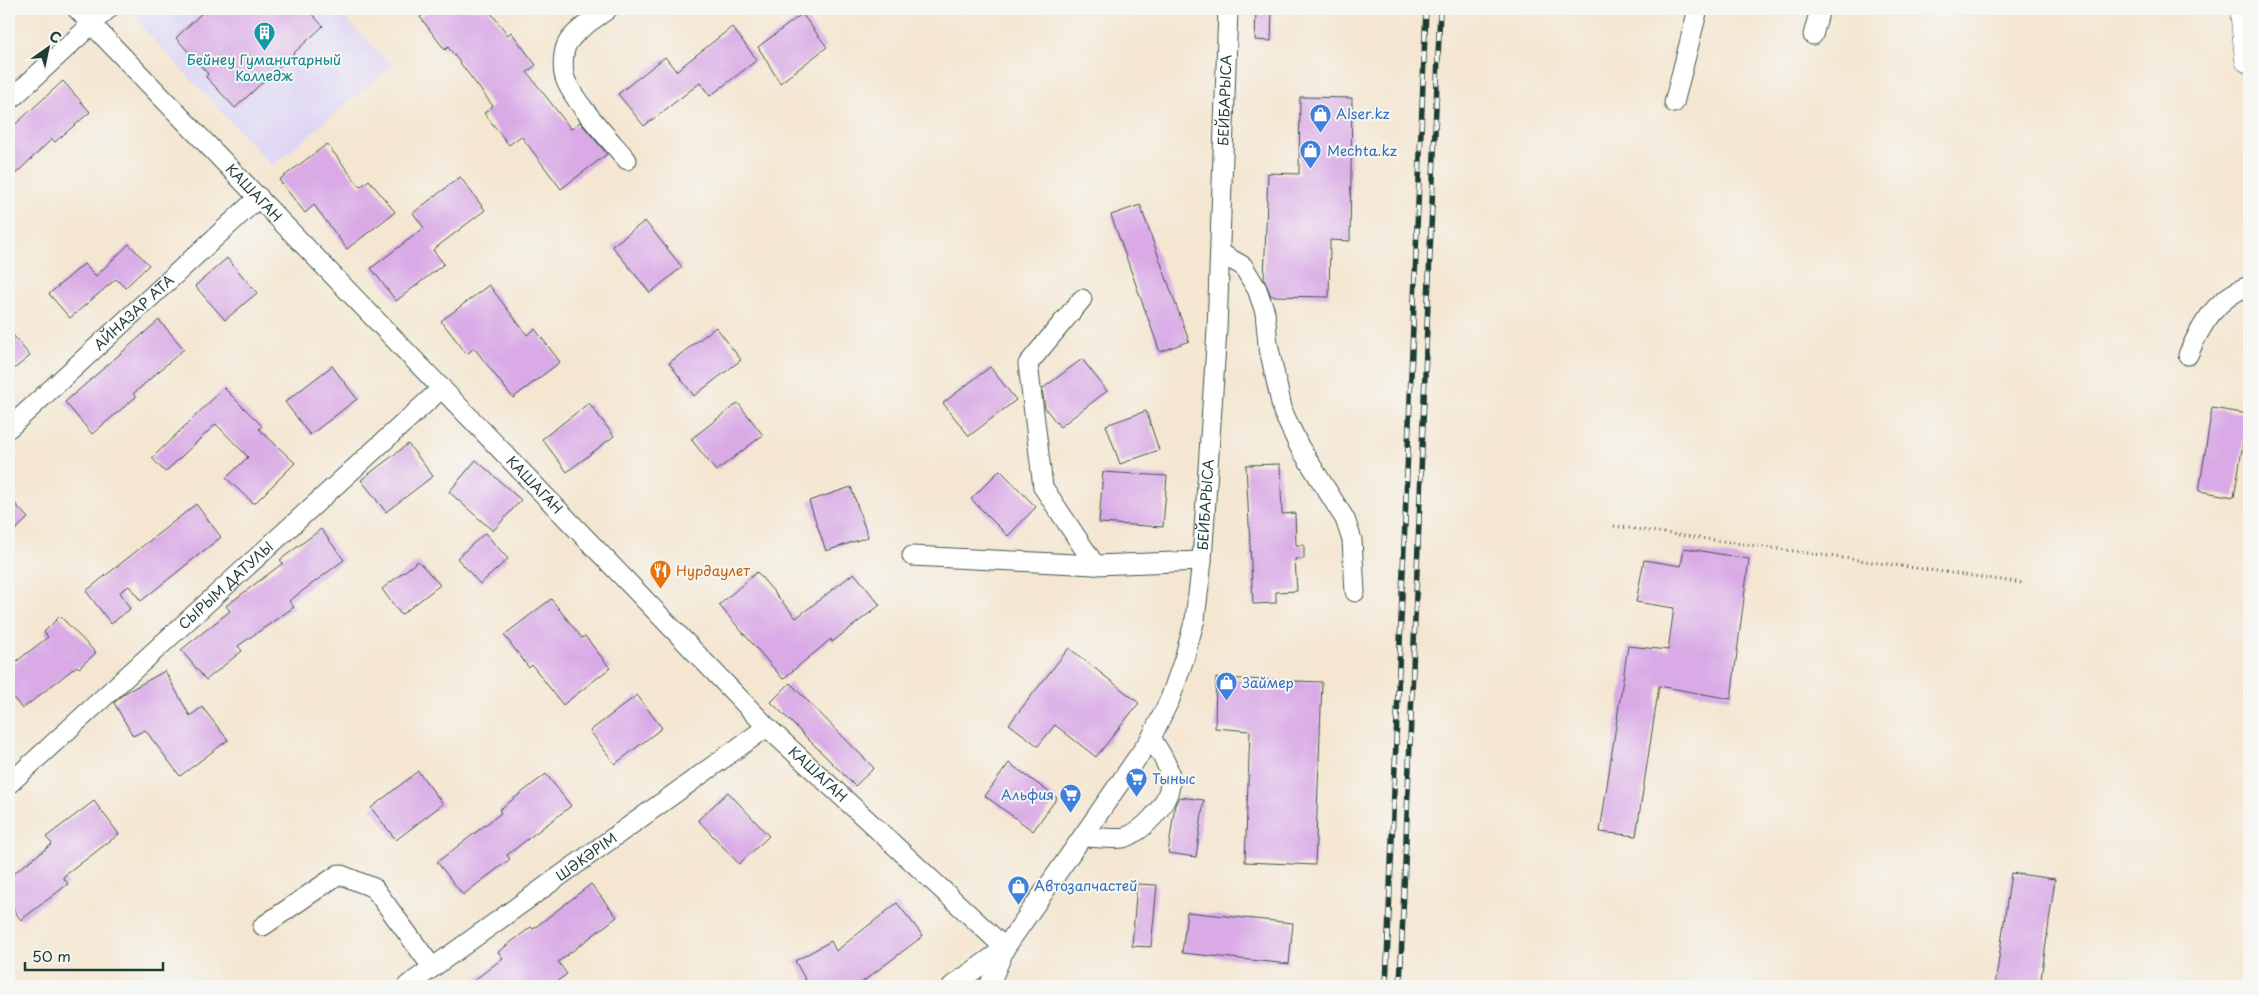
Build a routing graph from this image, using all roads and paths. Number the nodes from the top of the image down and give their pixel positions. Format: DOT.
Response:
graph roads {
  1 [pos="77,9"];
  2 [pos="108,9"];
  3 [pos="608,9"];
  4 [pos="1228,9"];
  5 [pos="1698,9"];
  6 [pos="1820,9"];
  7 [pos="2244,9"];
  8 [pos="92,24"];
  9 [pos="1813,35"];
  10 [pos="2249,60"];
  11 [pos="9,101"];
  12 [pos="1674,103"];
  13 [pos="628,160"];
  14 [pos="259,197"];
  15 [pos="1220,253"];
  16 [pos="2249,286"];
  17 [pos="1082,299"];
  18 [pos="2188,355"];
  19 [pos="442,388"];
  20 [pos="9,428"];
  21 [pos="1614,526"];
  22 [pos="912,556"];
  23 [pos="1202,561"];
  24 [pos="1095,565"];
  25 [pos="2023,583"];
  26 [pos="1355,592"];
  27 [pos="767,727"];
  28 [pos="1151,738"];
  29 [pos="9,784"];
  30 [pos="1084,837"];
  31 [pos="263,926"];
  32 [pos="1005,948"];
  33 [pos="432,967"];
  34 [pos="407,986"];
  35 [pos="952,986"];
  36 [pos="989,986"];
  1 -- 8 [label="street, КАШАГАН"];
  2 -- 8 [label="street"];
  3 -- 13 [label="street"];
  4 -- 15 [label="street, БЕЙБАРЫСА"];
  5 -- 12 [label="street"];
  6 -- 9 [label="street"];
  7 -- 10 [label="highway"];
  8 -- 11 [label="street"];
  8 -- 14 [label="street, КАШАГАН"];
  14 -- 19 [label="street, КАШАГАН"];
  14 -- 20 [label="street, АЙНАЗАР АТА"];
  15 -- 23 [label="street, БЕЙБАРЫСА"];
  15 -- 26 [label="street"];
  16 -- 18 [label="street"];
  17 -- 24 [label="street"];
  19 -- 27 [label="street, КАШАГАН"];
  19 -- 29 [label="street, СЫРЫМ ДАТУЛЫ"];
  21 -- 25 [label="path"];
  22 -- 24 [label="street"];
  23 -- 24 [label="street"];
  23 -- 28 [label="street, БЕЙБАРЫСА"];
  27 -- 32 [label="street, КАШАГАН"];
  27 -- 33 [label="street, ШӘКӘРІМ"];
  28 -- 30 [label="street, БЕЙБАРЫСА"];
  28 -- 30 [label="street"];
  30 -- 32 [label="street, БЕЙБАРЫСА"];
  31 -- 33 [label="street"];
  32 -- 35 [label="street"];
  32 -- 36 [label="street"];
  33 -- 34 [label="street, ШӘКӘРІМ"];
}
